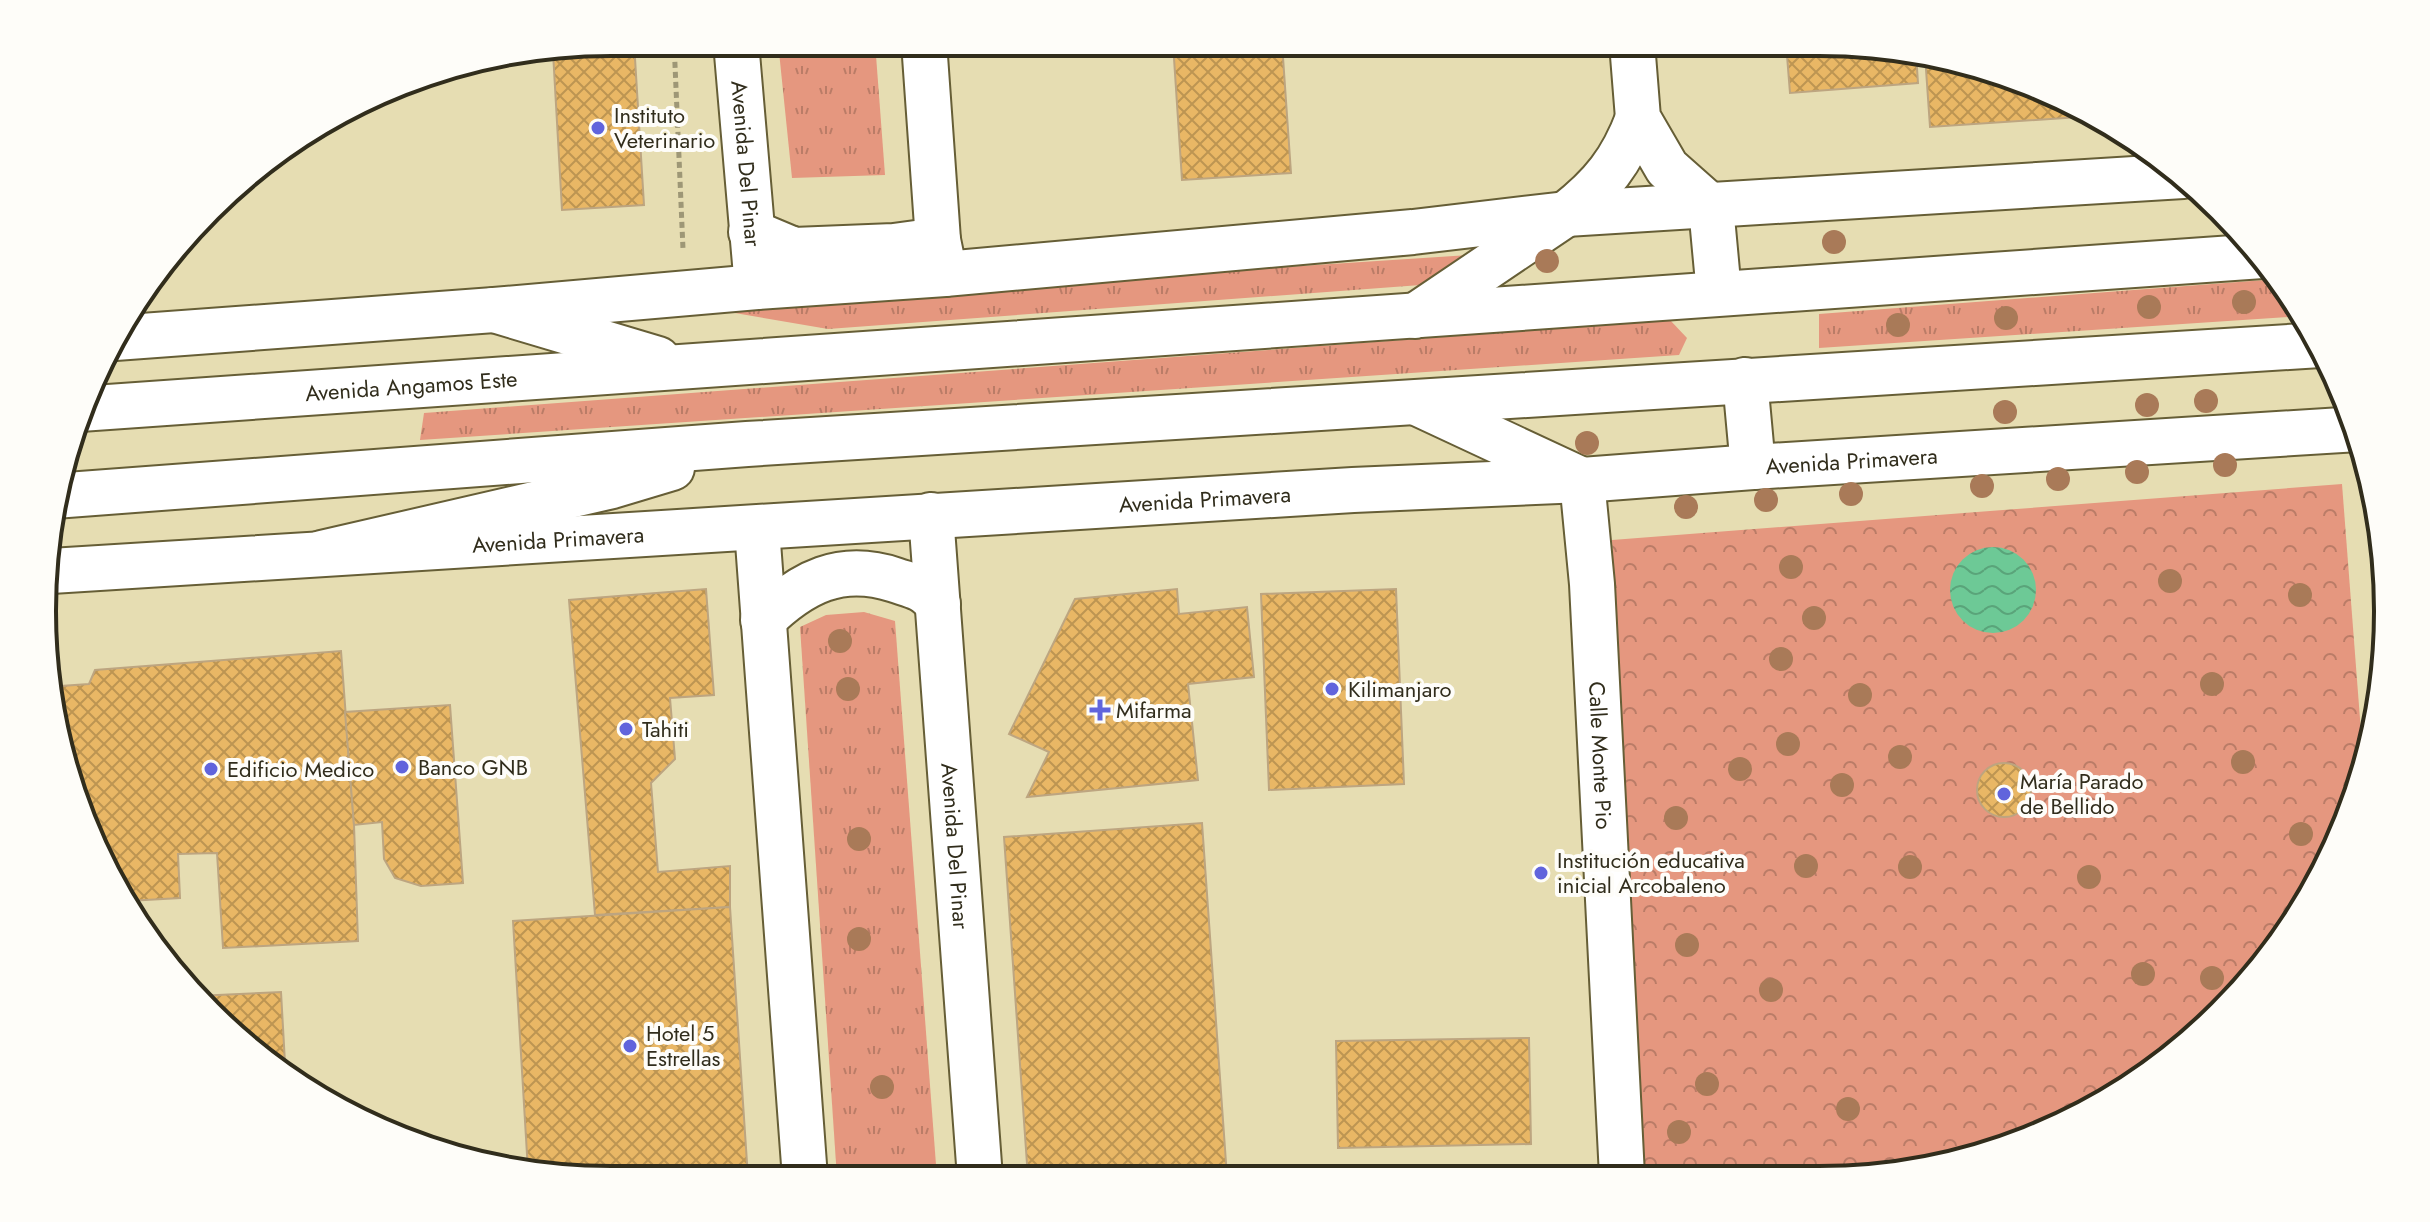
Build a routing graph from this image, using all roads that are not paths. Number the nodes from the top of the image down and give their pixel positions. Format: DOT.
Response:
graph roads {
  1 [pos="737,56"];
  2 [pos="925,56"];
  3 [pos="1633,56"];
  4 [pos="1638,118"];
  5 [pos="2165,177"];
  6 [pos="1711,207"];
  7 [pos="1566,214"];
  8 [pos="751,229"];
  9 [pos="942,257"];
  10 [pos="2246,257"];
  11 [pos="757,287"];
  12 [pos="1719,293"];
  13 [pos="494,310"];
  14 [pos="1413,317"];
  15 [pos="128,337"];
  16 [pos="2306,346"];
  17 [pos="687,367"];
  18 [pos="1745,380"];
  19 [pos="1411,401"];
  20 [pos="95,408"];
  21 [pos="2344,430"];
  22 [pos="747,444"];
  23 [pos="1753,467"];
  24 [pos="1582,480"];
  25 [pos="69,495"];
  26 [pos="931,515"];
  27 [pos="757,529"];
  28 [pos="322,553"];
  29 [pos="57,571"];
  30 [pos="938,604"];
  31 [pos="763,620"];
  32 [pos="804,1166"];
  33 [pos="979,1166"];
  34 [pos="1621,1166"];
  1 -- 8 [label="main road, Avenida Del Pinar"];
  2 -- 9 [label="main road"];
  3 -- 4 [label="main road"];
  4 -- 6 [label="main road"];
  4 -- 7 [label="main road"];
  5 -- 6 [label="main road"];
  6 -- 7 [label="main road"];
  6 -- 12 [label="main road"];
  7 -- 9 [label="main road"];
  7 -- 14 [label="main road"];
  8 -- 9 [label="main road"];
  8 -- 11 [label="main road, Avenida Del Pinar"];
  9 -- 11 [label="main road"];
  10 -- 12 [label="main road"];
  11 -- 13 [label="main road"];
  12 -- 14 [label="main road"];
  13 -- 15 [label="main road"];
  13 -- 17 [label="main road"];
  14 -- 17 [label="main road"];
  16 -- 18 [label="main road"];
  17 -- 20 [label="main road, Avenida Angamos Este"];
  18 -- 19 [label="main road"];
  18 -- 23 [label="main road"];
  19 -- 22 [label="main road"];
  19 -- 24 [label="main road"];
  21 -- 23 [label="main road, Avenida Primavera"];
  22 -- 25 [label="main road"];
  22 -- 28 [label="main road"];
  23 -- 24 [label="main road, Avenida Primavera"];
  24 -- 26 [label="main road, Avenida Primavera"];
  24 -- 34 [label="main road, Calle Monte Pio"];
  26 -- 27 [label="main road, Avenida Primavera"];
  26 -- 30 [label="main road, Avenida Del Pinar"];
  27 -- 28 [label="main road, Avenida Primavera"];
  27 -- 31 [label="main road"];
  28 -- 29 [label="main road, Avenida Primavera"];
  30 -- 31 [label="main road"];
  30 -- 33 [label="main road, Avenida Del Pinar"];
  31 -- 32 [label="main road"];
}
